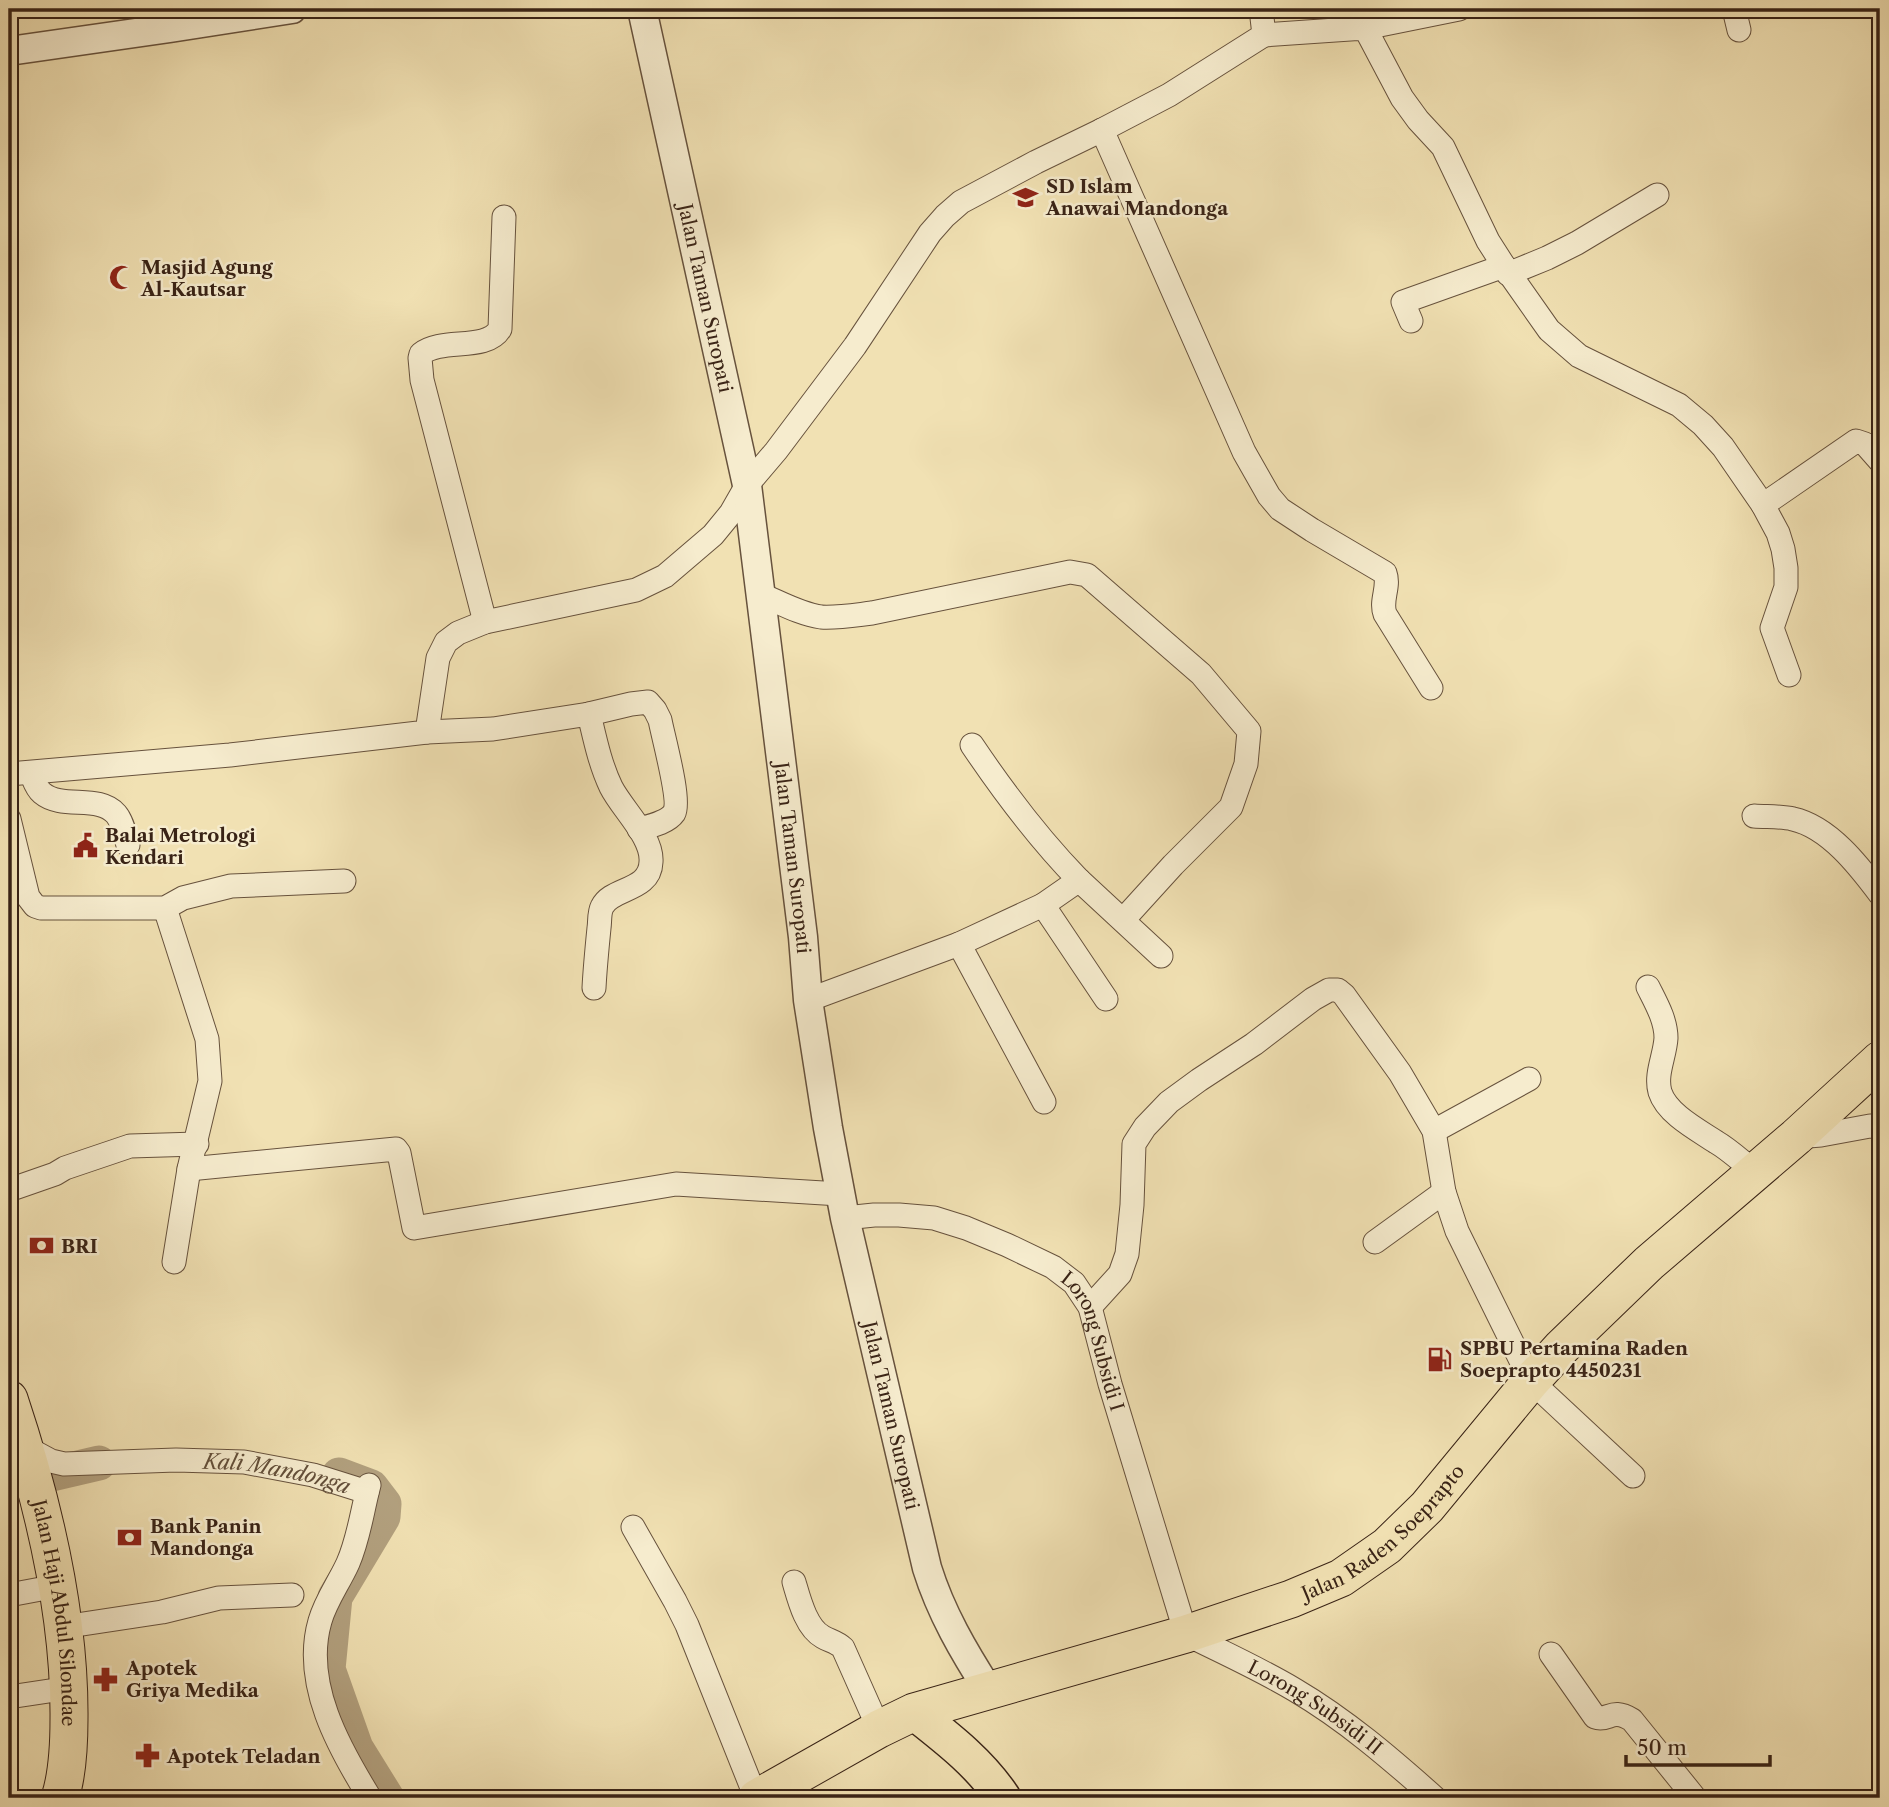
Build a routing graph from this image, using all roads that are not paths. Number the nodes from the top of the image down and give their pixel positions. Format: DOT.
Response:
graph roads {
  1 [pos="292,9"];
  2 [pos="642,9"];
  3 [pos="1261,9"];
  4 [pos="1459,9"];
  5 [pos="1365,28"];
  6 [pos="1264,35"];
  7 [pos="9,51"];
  8 [pos="1102,130"];
  9 [pos="1657,195"];
  10 [pos="504,217"];
  11 [pos="1506,270"];
  12 [pos="1411,321"];
  13 [pos="1880,461"];
  14 [pos="747,485"];
  15 [pos="1763,505"];
  16 [pos="762,595"];
  17 [pos="485,622"];
  18 [pos="1789,675"];
  19 [pos="1431,688"];
  20 [pos="589,715"];
  21 [pos="427,732"];
  22 [pos="972,745"];
  23 [pos="20,774"];
  24 [pos="1754,816"];
  25 [pos="9,820"];
  26 [pos="639,830"];
  27 [pos="128,845"];
  28 [pos="1079,880"];
  29 [pos="344,881"];
  30 [pos="1880,894"];
  31 [pos="1043,905"];
  32 [pos="164,908"];
  33 [pos="1123,920"];
  34 [pos="959,944"];
  35 [pos="1161,956"];
  36 [pos="1648,987"];
  37 [pos="594,988"];
  38 [pos="1107,999"];
  39 [pos="808,1000"];
  40 [pos="1880,1060"];
  41 [pos="1530,1079"];
  42 [pos="1044,1102"];
  43 [pos="1880,1127"];
  44 [pos="1434,1131"];
  45 [pos="1796,1137"];
  46 [pos="197,1144"];
  47 [pos="190,1169"];
  48 [pos="1755,1172"];
  49 [pos="9,1190"];
  50 [pos="1444,1192"];
  51 [pos="843,1206"];
  52 [pos="1376,1242"];
  53 [pos="174,1262"];
  54 [pos="1090,1307"];
  55 [pos="1531,1381"];
  56 [pos="9,1399"];
  57 [pos="26,1452"];
  58 [pos="1633,1476"];
  59 [pos="633,1527"];
  60 [pos="794,1582"];
  61 [pos="57,1586"];
  62 [pos="9,1595"];
  63 [pos="292,1595"];
  64 [pos="63,1627"];
  65 [pos="1186,1633"];
  66 [pos="1551,1654"];
  67 [pos="69,1688"];
  68 [pos="989,1691"];
  69 [pos="9,1697"];
  70 [pos="914,1712"];
  71 [pos="879,1729"];
  72 [pos="62,1796"];
  73 [pos="370,1798"];
  74 [pos="756,1798"];
  75 [pos="1003,1798"];
  76 [pos="1435,1798"];
  77 [pos="1695,1798"];
  1 -- 7 [label="street"];
  2 -- 14 [label="street, Jalan Taman Suropati"];
  3 -- 6 [label="street"];
  4 -- 5 [label="street"];
  5 -- 6 [label="street"];
  5 -- 11 [label="street"];
  6 -- 8 [label="street"];
  8 -- 14 [label="street"];
  8 -- 19 [label="street"];
  9 -- 11 [label="street"];
  10 -- 17 [label="street"];
  11 -- 12 [label="street"];
  11 -- 15 [label="street"];
  13 -- 15 [label="street"];
  14 -- 16 [label="street, Jalan Taman Suropati"];
  14 -- 17 [label="street"];
  15 -- 18 [label="street"];
  16 -- 33 [label="street"];
  16 -- 39 [label="street, Jalan Taman Suropati"];
  17 -- 21 [label="street"];
  20 -- 21 [label="street"];
  20 -- 26 [label="street"];
  20 -- 26 [label="street"];
  21 -- 23 [label="street"];
  22 -- 28 [label="street"];
  23 -- 27 [label="street"];
  24 -- 30 [label="street"];
  25 -- 32 [label="street"];
  26 -- 37 [label="street"];
  28 -- 31 [label="street"];
  28 -- 33 [label="street"];
  29 -- 32 [label="street"];
  31 -- 34 [label="street"];
  31 -- 38 [label="street"];
  32 -- 46 [label="street"];
  33 -- 35 [label="street"];
  34 -- 39 [label="street"];
  34 -- 42 [label="street"];
  36 -- 48 [label="street"];
  39 -- 51 [label="street, Jalan Taman Suropati"];
  40 -- 45 [label="highway, Jalan Raden Soeprapto"];
  41 -- 44 [label="street"];
  43 -- 45 [label="street"];
  44 -- 50 [label="street"];
  44 -- 54 [label="street"];
  45 -- 48 [label="highway, Jalan Raden Soeprapto"];
  46 -- 47 [label="street"];
  46 -- 49 [label="street"];
  47 -- 51 [label="street, Lorong Subsidi I"];
  47 -- 53 [label="street"];
  48 -- 55 [label="highway, Jalan Raden Soeprapto"];
  50 -- 52 [label="street"];
  50 -- 55 [label="street"];
  51 -- 54 [label="street, Lorong Subsidi I"];
  51 -- 68 [label="street, Jalan Taman Suropati"];
  54 -- 65 [label="street, Lorong Subsidi I"];
  55 -- 58 [label="street"];
  55 -- 65 [label="highway, Jalan Raden Soeprapto"];
  56 -- 57 [label="highway, Jalan Haji Abdul Silondae"];
  57 -- 61 [label="highway, Jalan Haji Abdul Silondae"];
  57 -- 73 [label="street"];
  59 -- 74 [label="street"];
  60 -- 71 [label="street"];
  61 -- 62 [label="street"];
  61 -- 64 [label="highway, Jalan Haji Abdul Silondae"];
  63 -- 64 [label="street"];
  64 -- 67 [label="highway, Jalan Haji Abdul Silondae"];
  65 -- 68 [label="highway, Jalan Raden Soeprapto"];
  65 -- 76 [label="street, Lorong Subsidi II"];
  66 -- 77 [label="street"];
  67 -- 69 [label="street"];
  67 -- 72 [label="highway, Jalan Haji Abdul Silondae"];
  68 -- 70 [label="highway, Jalan Raden Soeprapto"];
  70 -- 71 [label="highway, Jalan Raden Soeprapto"];
  70 -- 75 [label="main road"];
  71 -- 74 [label="highway, Jalan Raden Soeprapto"];
}
